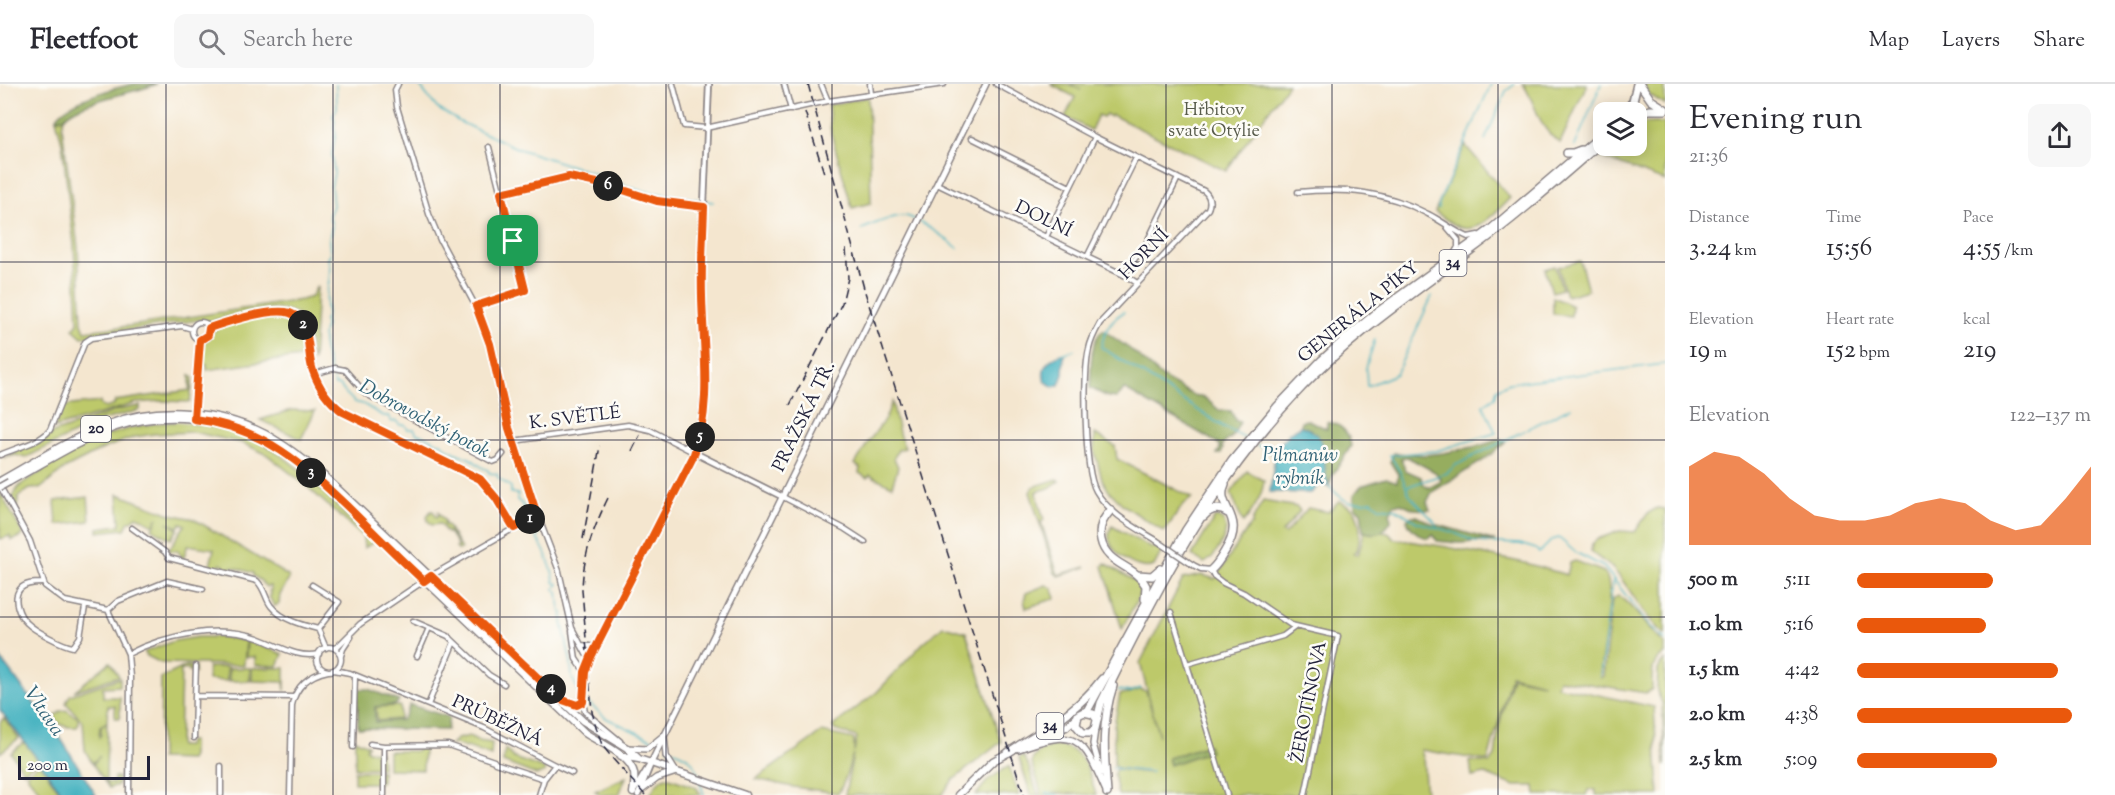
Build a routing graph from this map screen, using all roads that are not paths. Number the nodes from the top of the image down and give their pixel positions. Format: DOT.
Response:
graph roads {
  1 [pos="398,84"];
  2 [pos="673,84"];
  3 [pos="709,84"];
  4 [pos="784,84"];
  5 [pos="821,84"];
  6 [pos="870,84"];
  7 [pos="944,84"];
  8 [pos="986,84"];
  9 [pos="996,84"];
  10 [pos="1638,84"];
  11 [pos="871,94"];
  12 [pos="828,101"];
  13 [pos="1632,102"];
  14 [pos="791,110"];
  15 [pos="1665,110"];
  16 [pos="1647,111"];
  17 [pos="706,128"];
  18 [pos="1095,137"];
  19 [pos="972,138"];
  20 [pos="1593,143"];
  21 [pos="489,147"];
  22 [pos="1587,148"];
  23 [pos="1593,149"];
  24 [pos="1136,158"];
  25 [pos="1560,171"];
  26 [pos="1178,178"];
  27 [pos="937,184"];
  28 [pos="1070,187"];
  29 [pos="1298,192"];
  30 [pos="501,193"];
  31 [pos="704,202"];
  32 [pos="1442,223"];
  33 [pos="1490,230"];
  34 [pos="1046,237"];
  35 [pos="1087,257"];
  36 [pos="1450,260"];
  37 [pos="1125,275"];
  38 [pos="1137,283"];
  39 [pos="476,306"];
  40 [pos="192,328"];
  41 [pos="209,328"];
  42 [pos="200,340"];
  43 [pos="314,374"];
  44 [pos="194,417"];
  45 [pos="1258,432"];
  46 [pos="699,440"];
  47 [pos="513,441"];
  48 [pos="683,448"];
  49 [pos="1245,448"];
  50 [pos="695,453"];
  51 [pos="503,454"];
  52 [pos="0,455"];
  53 [pos="1231,471"];
  54 [pos="5,480"];
  55 [pos="0,487"];
  56 [pos="783,497"];
  57 [pos="1111,510"];
  58 [pos="1230,514"];
  59 [pos="535,516"];
  60 [pos="132,528"];
  61 [pos="514,528"];
  62 [pos="1190,532"];
  63 [pos="865,542"];
  64 [pos="1174,550"];
  65 [pos="1193,565"];
  66 [pos="1211,570"];
  67 [pos="1136,574"];
  68 [pos="431,576"];
  69 [pos="424,581"];
  70 [pos="42,583"];
  71 [pos="312,585"];
  72 [pos="202,589"];
  73 [pos="85,607"];
  74 [pos="108,610"];
  75 [pos="1142,610"];
  76 [pos="1171,612"];
  77 [pos="413,621"];
  78 [pos="1295,627"];
  79 [pos="429,628"];
  80 [pos="572,628"];
  81 [pos="318,629"];
  82 [pos="354,631"];
  83 [pos="454,642"];
  84 [pos="579,643"];
  85 [pos="596,647"];
  86 [pos="326,648"];
  87 [pos="333,648"];
  88 [pos="128,654"];
  89 [pos="318,654"];
  90 [pos="311,656"];
  91 [pos="417,656"];
  92 [pos="591,657"];
  93 [pos="341,659"];
  94 [pos="1119,661"];
  95 [pos="319,664"];
  96 [pos="1187,664"];
  97 [pos="196,666"];
  98 [pos="334,670"];
  99 [pos="328,671"];
  100 [pos="585,672"];
  101 [pos="350,673"];
  102 [pos="317,674"];
  103 [pos="355,676"];
  104 [pos="504,684"];
  105 [pos="195,696"];
  106 [pos="294,697"];
  107 [pos="560,699"];
  108 [pos="583,701"];
  109 [pos="428,705"];
  110 [pos="1087,711"];
  111 [pos="1076,718"];
  112 [pos="1097,719"];
  113 [pos="1095,729"];
  114 [pos="1081,732"];
  115 [pos="1047,735"];
  116 [pos="194,738"];
  117 [pos="663,739"];
  118 [pos="370,744"];
  119 [pos="656,745"];
  120 [pos="384,746"];
  121 [pos="354,747"];
  122 [pos="627,748"];
  123 [pos="1094,748"];
  124 [pos="1009,752"];
  125 [pos="620,756"];
  126 [pos="639,759"];
  127 [pos="651,763"];
  128 [pos="555,765"];
  129 [pos="221,766"];
  130 [pos="676,772"];
  131 [pos="572,773"];
  132 [pos="544,779"];
  133 [pos="636,793"];
  134 [pos="1107,794"];
  135 [pos="129,795"];
  136 [pos="221,795"];
  137 [pos="290,795"];
  138 [pos="384,795"];
  139 [pos="539,795"];
  140 [pos="745,795"];
  141 [pos="958,795"];
  142 [pos="1227,795"];
  143 [pos="1305,795"];
  1 -- 39 [label="street"];
  2 -- 17 [label="street"];
  3 -- 17 [label="street"];
  4 -- 14 [label="street"];
  5 -- 12 [label="street"];
  6 -- 11 [label="street"];
  7 -- 11 [label="street"];
  8 -- 27 [label="main road, PRAŽSKÁ TŘ."];
  9 -- 18 [label="street, HORNÍ"];
  10 -- 13 [label="highway"];
  10 -- 15 [label="highway"];
  11 -- 12 [label="street"];
  12 -- 14 [label="street"];
  14 -- 17 [label="street"];
  15 -- 16 [label="highway"];
  17 -- 31 [label="street"];
  18 -- 24 [label="street, HORNÍ"];
  18 -- 28 [label="street"];
  19 -- 28 [label="street"];
  20 -- 22 [label="highway, GENERÁLA PÍKY / 34"];
  21 -- 30 [label="street"];
  22 -- 25 [label="highway, GENERÁLA PÍKY / 34"];
  22 -- 25 [label="highway"];
  23 -- 45 [label="highway, GENERÁLA PÍKY / 34"];
  24 -- 26 [label="street, HORNÍ"];
  24 -- 35 [label="street"];
  25 -- 33 [label="highway, GENERÁLA PÍKY / 34"];
  26 -- 37 [label="street"];
  26 -- 38 [label="street, HORNÍ"];
  27 -- 34 [label="street, DOLNÍ"];
  27 -- 56 [label="main road, PRAŽSKÁ TŘ."];
  28 -- 34 [label="street"];
  29 -- 32 [label="street"];
  30 -- 31 [label="street"];
  30 -- 39 [label="street"];
  31 -- 46 [label="street"];
  32 -- 33 [label="street"];
  32 -- 36 [label="street"];
  33 -- 36 [label="highway, GENERÁLA PÍKY / 34"];
  34 -- 35 [label="street, DOLNÍ"];
  35 -- 37 [label="street, DOLNÍ"];
  36 -- 45 [label="highway, GENERÁLA PÍKY / 34"];
  37 -- 38 [label="street, DOLNÍ"];
  38 -- 57 [label="street, HORNÍ"];
  39 -- 47 [label="street"];
  40 -- 41 [label="street"];
  40 -- 42 [label="street"];
  40 -- 52 [label="street"];
  41 -- 42 [label="street"];
  41 -- 43 [label="street"];
  42 -- 44 [label="street"];
  43 -- 51 [label="street"];
  43 -- 61 [label="street"];
  44 -- 54 [label="main road, 20"];
  44 -- 68 [label="main road, 20"];
  44 -- 69 [label="main road, 20"];
  45 -- 49 [label="highway, GENERÁLA PÍKY / 34"];
  46 -- 48 [label="street"];
  46 -- 50 [label="street"];
  47 -- 48 [label="street, K. SVĚTLÉ"];
  47 -- 59 [label="street"];
  48 -- 50 [label="street, K. SVĚTLÉ"];
  49 -- 53 [label="highway, GENERÁLA PÍKY / 34"];
  49 -- 64 [label="highway, GENERÁLA PÍKY / 34"];
  50 -- 56 [label="street, K. SVĚTLÉ"];
  50 -- 85 [label="street"];
  53 -- 58 [label="highway"];
  53 -- 62 [label="highway, GENERÁLA PÍKY / 34"];
  54 -- 55 [label="main road, 20, bridge"];
  55 -- 70 [label="street"];
  56 -- 63 [label="street, K. SVĚTLÉ"];
  56 -- 117 [label="main road, PRAŽSKÁ TŘ."];
  57 -- 65 [label="street, HORNÍ, bridge"];
  57 -- 67 [label="highway"];
  58 -- 62 [label="highway"];
  58 -- 66 [label="highway"];
  59 -- 61 [label="street"];
  59 -- 80 [label="street"];
  60 -- 81 [label="street"];
  61 -- 68 [label="street"];
  62 -- 94 [label="highway, GENERÁLA PÍKY / 34"];
  64 -- 67 [label="highway"];
  64 -- 75 [label="highway, GENERÁLA PÍKY / 34"];
  65 -- 66 [label="street, ŽEROTÍNOVA"];
  66 -- 78 [label="street, ŽEROTÍNOVA"];
  67 -- 75 [label="highway"];
  68 -- 69 [label="street"];
  68 -- 107 [label="main road, 20"];
  69 -- 82 [label="street"];
  69 -- 125 [label="main road"];
  70 -- 73 [label="street"];
  70 -- 73 [label="street"];
  71 -- 81 [label="street"];
  72 -- 74 [label="street"];
  73 -- 74 [label="street"];
  74 -- 88 [label="street"];
  75 -- 94 [label="highway, GENERÁLA PÍKY / 34"];
  76 -- 96 [label="street"];
  77 -- 79 [label="street, PRŮBĚŽNÁ"];
  78 -- 96 [label="street"];
  78 -- 143 [label="street, ŽEROTÍNOVA"];
  79 -- 83 [label="street, PRŮBĚŽNÁ"];
  79 -- 91 [label="street"];
  80 -- 84 [label="street"];
  80 -- 100 [label="street"];
  81 -- 86 [label="street"];
  82 -- 87 [label="street"];
  82 -- 93 [label="street"];
  83 -- 104 [label="street, PRŮBĚŽNÁ"];
  83 -- 109 [label="street, PRŮBĚŽNÁ"];
  84 -- 85 [label="street"];
  84 -- 92 [label="street"];
  85 -- 92 [label="street"];
  86 -- 87 [label="street"];
  86 -- 89 [label="street"];
  87 -- 93 [label="street"];
  88 -- 90 [label="street"];
  88 -- 135 [label="street"];
  89 -- 90 [label="street"];
  89 -- 95 [label="street"];
  90 -- 95 [label="street"];
  92 -- 100 [label="street"];
  93 -- 98 [label="street"];
  93 -- 101 [label="street, PRŮBĚŽNÁ"];
  94 -- 110 [label="highway, GENERÁLA PÍKY / 34"];
  94 -- 112 [label="highway, GENERÁLA PÍKY / 34"];
  94 -- 124 [label="highway, 34"];
  94 -- 134 [label="highway"];
  95 -- 99 [label="street"];
  95 -- 102 [label="street"];
  96 -- 142 [label="street"];
  97 -- 105 [label="street"];
  98 -- 99 [label="street"];
  98 -- 101 [label="street, PRŮBĚŽNÁ"];
  99 -- 102 [label="street"];
  100 -- 108 [label="street"];
  101 -- 103 [label="street, PRŮBĚŽNÁ"];
  102 -- 106 [label="street"];
  103 -- 109 [label="street, PRŮBĚŽNÁ"];
  103 -- 121 [label="street"];
  105 -- 106 [label="street"];
  105 -- 116 [label="street"];
  106 -- 137 [label="street"];
  107 -- 108 [label="street"];
  107 -- 122 [label="main road, 20"];
  108 -- 122 [label="street"];
  109 -- 128 [label="street, PRŮBĚŽNÁ"];
  110 -- 111 [label="highway, 34"];
  110 -- 112 [label="highway, 34"];
  111 -- 114 [label="highway, 34"];
  111 -- 115 [label="main road, 34"];
  112 -- 113 [label="highway, 34"];
  113 -- 114 [label="highway, 34"];
  113 -- 123 [label="main road"];
  114 -- 115 [label="main road, 34"];
  114 -- 123 [label="main road"];
  115 -- 124 [label="main road, 34"];
  117 -- 119 [label="main road, PRAŽSKÁ TŘ."];
  117 -- 130 [label="main road"];
  118 -- 120 [label="street"];
  119 -- 122 [label="main road"];
  119 -- 127 [label="main road, PRAŽSKÁ TŘ."];
  120 -- 132 [label="street"];
  120 -- 138 [label="street"];
  122 -- 126 [label="main road, 20"];
  123 -- 134 [label="main road"];
  124 -- 134 [label="main road"];
  124 -- 141 [label="main road, 34"];
  125 -- 126 [label="main road"];
  125 -- 133 [label="main road"];
  126 -- 127 [label="main road"];
  127 -- 130 [label="main road"];
  127 -- 133 [label="street, PRAŽSKÁ TŘ."];
  127 -- 133 [label="street, PRAŽSKÁ TŘ."];
  128 -- 131 [label="street, PRŮBĚŽNÁ"];
  128 -- 132 [label="street, PRŮBĚŽNÁ"];
  129 -- 136 [label="street"];
  130 -- 133 [label="main road"];
  130 -- 140 [label="main road"];
  132 -- 139 [label="street, PRŮBĚŽNÁ"];
}
